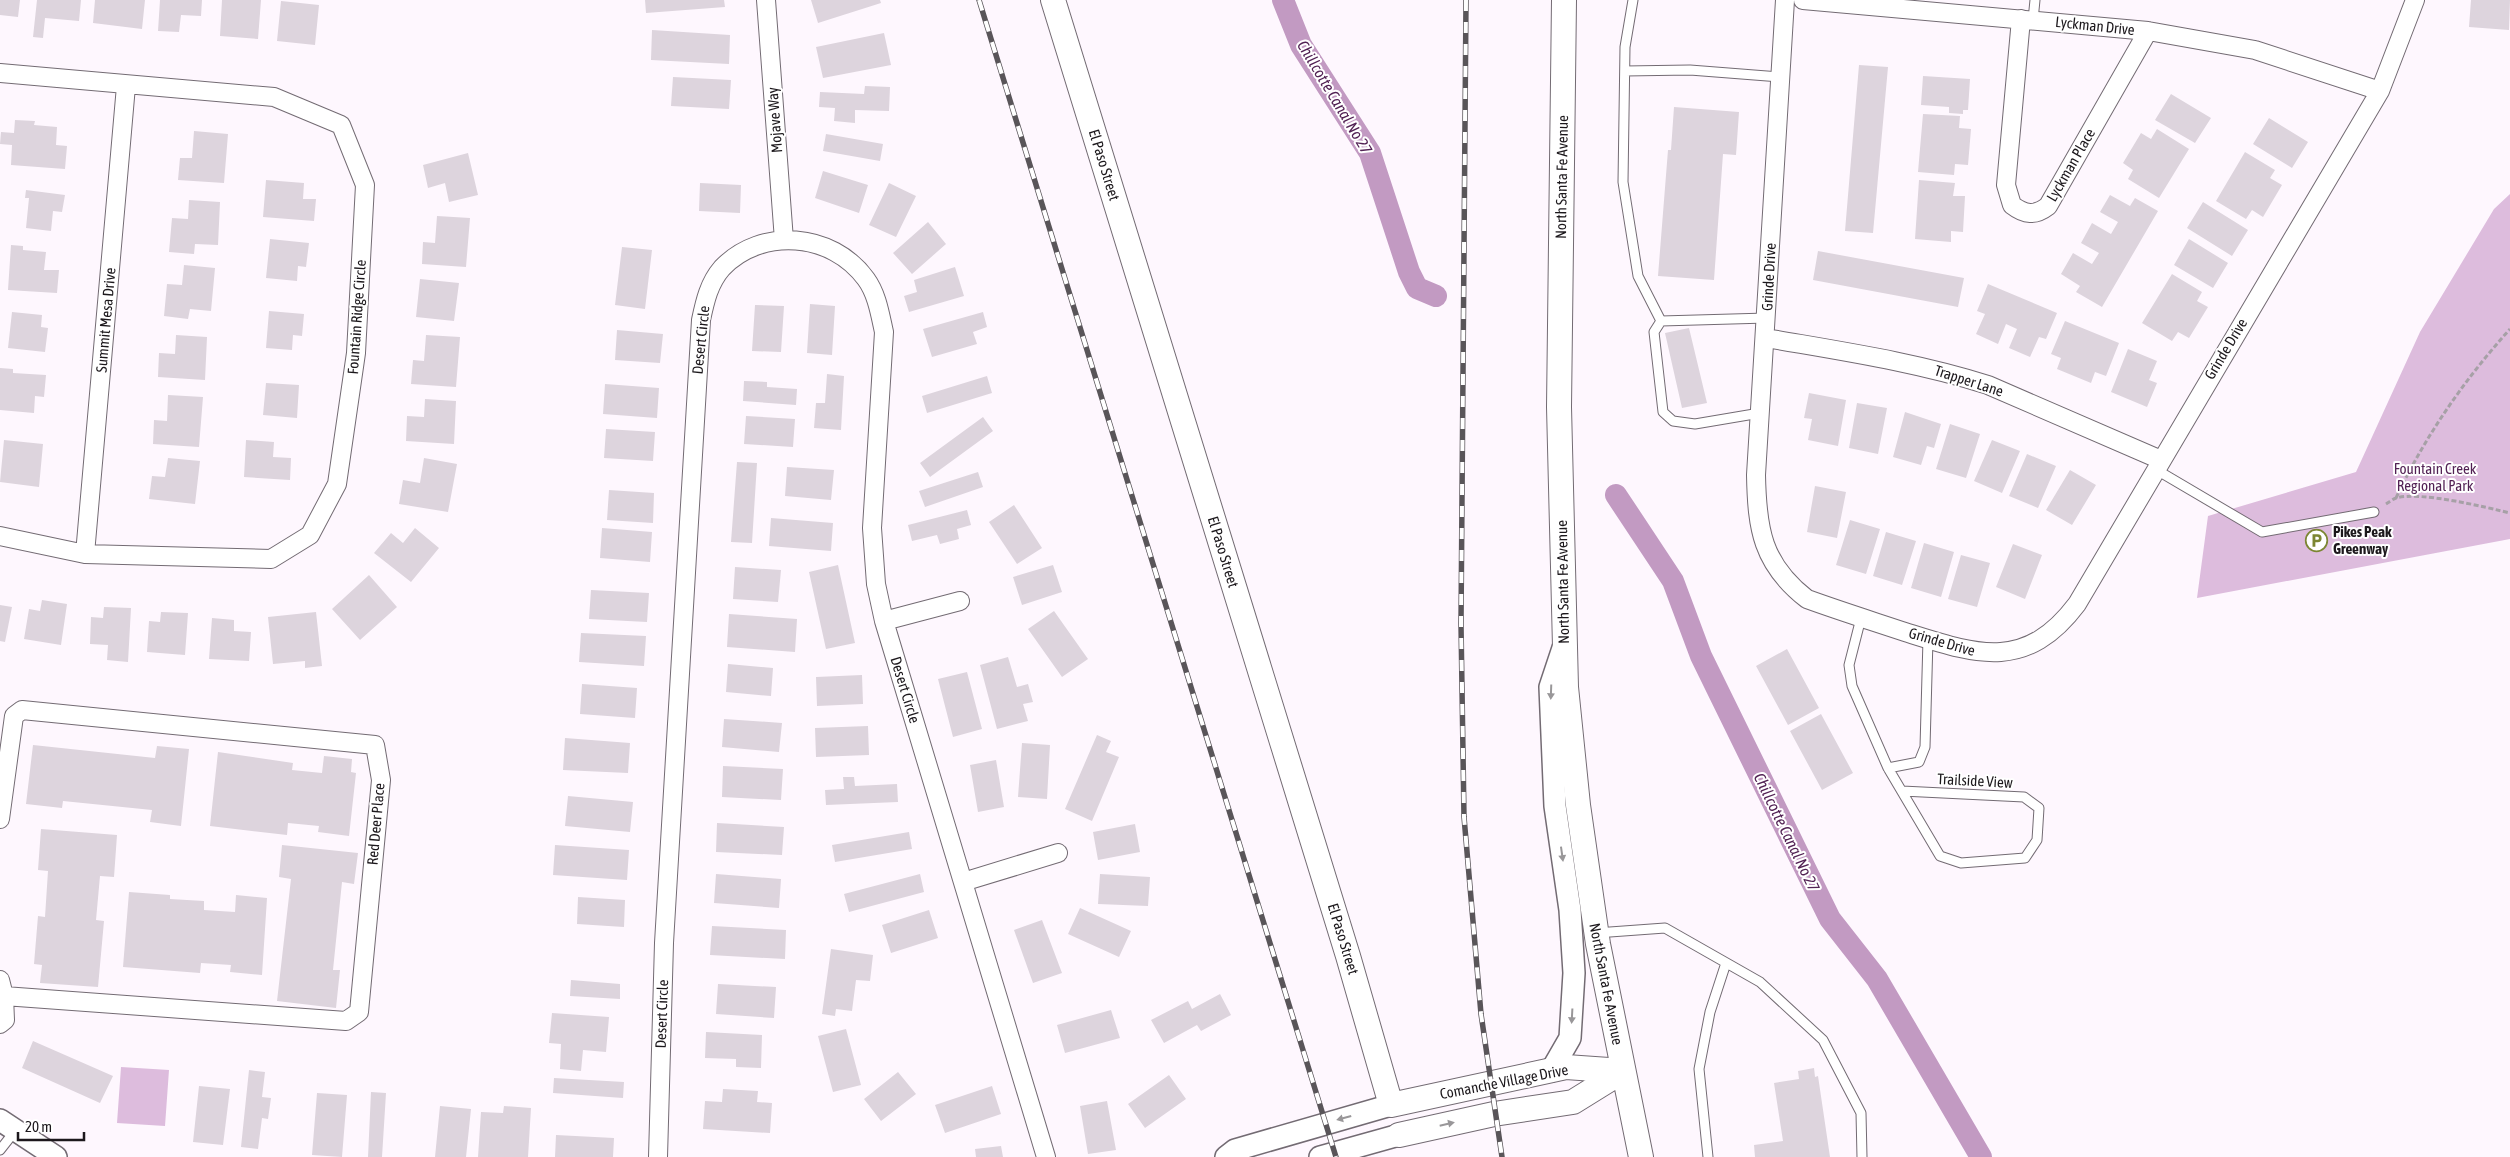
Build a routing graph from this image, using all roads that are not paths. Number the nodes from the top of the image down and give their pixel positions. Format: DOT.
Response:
graph roads {
  1 [pos="766,0"];
  2 [pos="1053,0"];
  3 [pos="1564,0"];
  4 [pos="1633,0"];
  5 [pos="1785,0"];
  6 [pos="1803,0"];
  7 [pos="2035,0"];
  8 [pos="2416,0"];
  9 [pos="2027,19"];
  10 [pos="2148,31"];
  11 [pos="1625,71"];
  12 [pos="0,73"];
  13 [pos="1780,77"];
  14 [pos="126,86"];
  15 [pos="2380,91"];
  16 [pos="784,240"];
  17 [pos="1767,318"];
  18 [pos="1661,321"];
  19 [pos="1766,338"];
  20 [pos="1760,413"];
  21 [pos="2158,464"];
  22 [pos="2374,512"];
  23 [pos="0,536"];
  24 [pos="85,554"];
  25 [pos="960,601"];
  26 [pos="1861,618"];
  27 [pos="884,621"];
  28 [pos="1928,639"];
  29 [pos="1564,646"];
  30 [pos="1888,768"];
  31 [pos="1902,791"];
  32 [pos="0,819"];
  33 [pos="1058,853"];
  34 [pos="963,882"];
  35 [pos="1596,933"];
  36 [pos="1726,963"];
  37 [pos="1,991"];
  38 [pos="0,1024"];
  39 [pos="1551,1070"];
  40 [pos="1623,1071"];
  41 [pos="1391,1105"];
  42 [pos="7,1126"];
  43 [pos="1399,1135"];
  44 [pos="0,1150"];
  45 [pos="56,1157"];
  46 [pos="658,1157"];
  47 [pos="1046,1157"];
  48 [pos="1226,1157"];
  49 [pos="1320,1157"];
  50 [pos="1641,1157"];
  51 [pos="1708,1157"];
  52 [pos="1862,1157"];
  1 -- 16 [label="street, Mojave Way"];
  2 -- 41 [label="main road, El Paso Street"];
  3 -- 29 [label="main road, North Santa Fe Avenue"];
  4 -- 11 [label="lane"];
  5 -- 13 [label="street, Grinde Drive"];
  6 -- 9 [label="street, Lyckman Drive"];
  7 -- 9 [label="lane"];
  8 -- 15 [label="street, Grinde Drive"];
  9 -- 10 [label="street, Lyckman Drive"];
  9 -- 10 [label="street, Lyckman Place"];
  10 -- 15 [label="street, Lyckman Drive"];
  11 -- 13 [label="lane"];
  11 -- 18 [label="lane"];
  12 -- 14 [label="street, Fountain Ridge Circle"];
  13 -- 17 [label="street, Grinde Drive"];
  14 -- 24 [label="street, Summit Mesa Drive"];
  14 -- 24 [label="street, Fountain Ridge Circle"];
  15 -- 21 [label="street, Grinde Drive"];
  16 -- 27 [label="street, Desert Circle"];
  16 -- 46 [label="street, Desert Circle"];
  17 -- 18 [label="lane"];
  17 -- 19 [label="street, Grinde Drive"];
  18 -- 20 [label="lane"];
  19 -- 20 [label="street, Grinde Drive"];
  19 -- 21 [label="street, Trapper Lane"];
  20 -- 26 [label="street, Grinde Drive"];
  21 -- 22 [label="lane"];
  21 -- 28 [label="street, Grinde Drive"];
  23 -- 24 [label="street, Fountain Ridge Circle"];
  25 -- 27 [label="street"];
  26 -- 28 [label="street, Grinde Drive"];
  26 -- 30 [label="lane, Trailside View"];
  27 -- 34 [label="street, Desert Circle"];
  28 -- 30 [label="lane, Trailside View"];
  29 -- 35 [label="main road, North Santa Fe Avenue"];
  29 -- 39 [label="street, one-way"];
  30 -- 31 [label="lane, Trailside View"];
  31 -- 31 [label="lane, Trailside View"];
  32 -- 37 [label="street, Red Deer Place"];
  33 -- 34 [label="street"];
  34 -- 47 [label="street, Desert Circle"];
  35 -- 36 [label="lane"];
  35 -- 40 [label="main road, North Santa Fe Avenue"];
  36 -- 51 [label="lane"];
  36 -- 52 [label="lane"];
  37 -- 38 [label="street, Red Deer Place"];
  39 -- 40 [label="main road, Comanche Village Drive"];
  39 -- 41 [label="main road, Comanche Village Drive"];
  43 -- 40 [label="main road, Comanche Village Drive, one-way"];
  40 -- 50 [label="main road, North Santa Fe Avenue"];
  41 -- 48 [label="street, Comanche Village Drive, one-way"];
  42 -- 44 [label="lane"];
  42 -- 45 [label="street"];
  43 -- 49 [label="street, Comanche Village Drive"];
}
